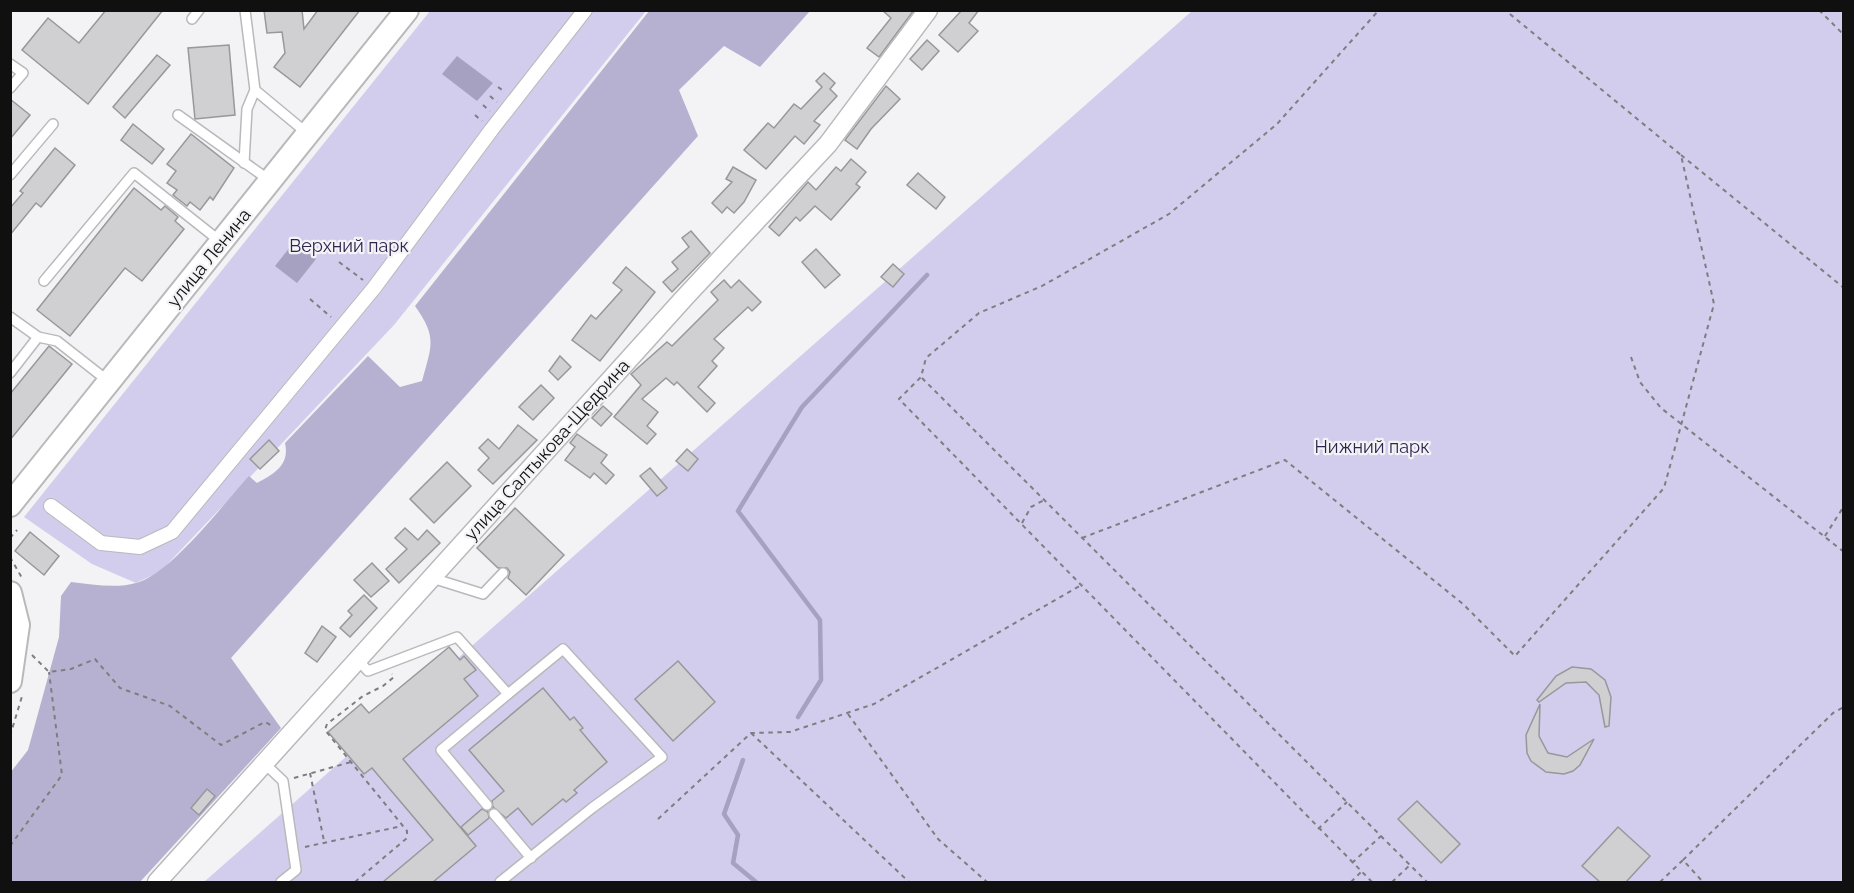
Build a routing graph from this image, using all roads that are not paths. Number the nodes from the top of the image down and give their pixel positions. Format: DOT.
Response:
graph roads {
  1 [pos="199,10"];
  2 [pos="245,10"];
  3 [pos="585,10"];
  4 [pos="928,10"];
  5 [pos="401,13"];
  6 [pos="192,19"];
  7 [pos="10,64"];
  8 [pos="10,88"];
  9 [pos="255,90"];
  10 [pos="178,116"];
  11 [pos="53,124"];
  12 [pos="308,134"];
  13 [pos="244,164"];
  14 [pos="10,175"];
  15 [pos="271,181"];
  16 [pos="221,243"];
  17 [pos="44,281"];
  18 [pos="10,317"];
  19 [pos="38,337"];
  20 [pos="10,373"];
  21 [pos="110,382"];
  22 [pos="10,505"];
  23 [pos="51,506"];
  24 [pos="503,573"];
  25 [pos="432,578"];
  26 [pos="10,593"];
  27 [pos="358,660"];
  28 [pos="10,681"];
  29 [pos="508,694"];
  30 [pos="265,764"];
  31 [pos="487,805"];
  32 [pos="494,814"];
  33 [pos="531,858"];
  34 [pos="157,882"];
  35 [pos="281,882"];
  36 [pos="500,882"];
  1 -- 6 [label="lane"];
  2 -- 9 [label="lane"];
  3 -- 23 [label="street"];
  4 -- 25 [label="street, улица Салтыкова-Щедрина"];
  5 -- 12 [label="street, улица Ленина"];
  7 -- 8 [label="lane"];
  9 -- 12 [label="lane"];
  9 -- 13 [label="lane"];
  10 -- 13 [label="lane"];
  11 -- 14 [label="lane"];
  12 -- 15 [label="street, улица Ленина"];
  13 -- 15 [label="lane"];
  15 -- 16 [label="street, улица Ленина"];
  16 -- 17 [label="lane"];
  16 -- 21 [label="street, улица Ленина"];
  18 -- 19 [label="lane"];
  19 -- 20 [label="lane"];
  19 -- 21 [label="lane"];
  21 -- 22 [label="street, улица Ленина"];
  24 -- 25 [label="lane"];
  25 -- 27 [label="street, улица Салтыкова-Щедрина"];
  26 -- 28 [label="street"];
  27 -- 29 [label="lane"];
  27 -- 30 [label="street, улица Салтыкова-Щедрина"];
  29 -- 31 [label="lane"];
  29 -- 33 [label="lane"];
  30 -- 34 [label="street, улица Салтыкова-Щедрина"];
  30 -- 35 [label="lane"];
  32 -- 33 [label="lane"];
  33 -- 36 [label="lane"];
}
